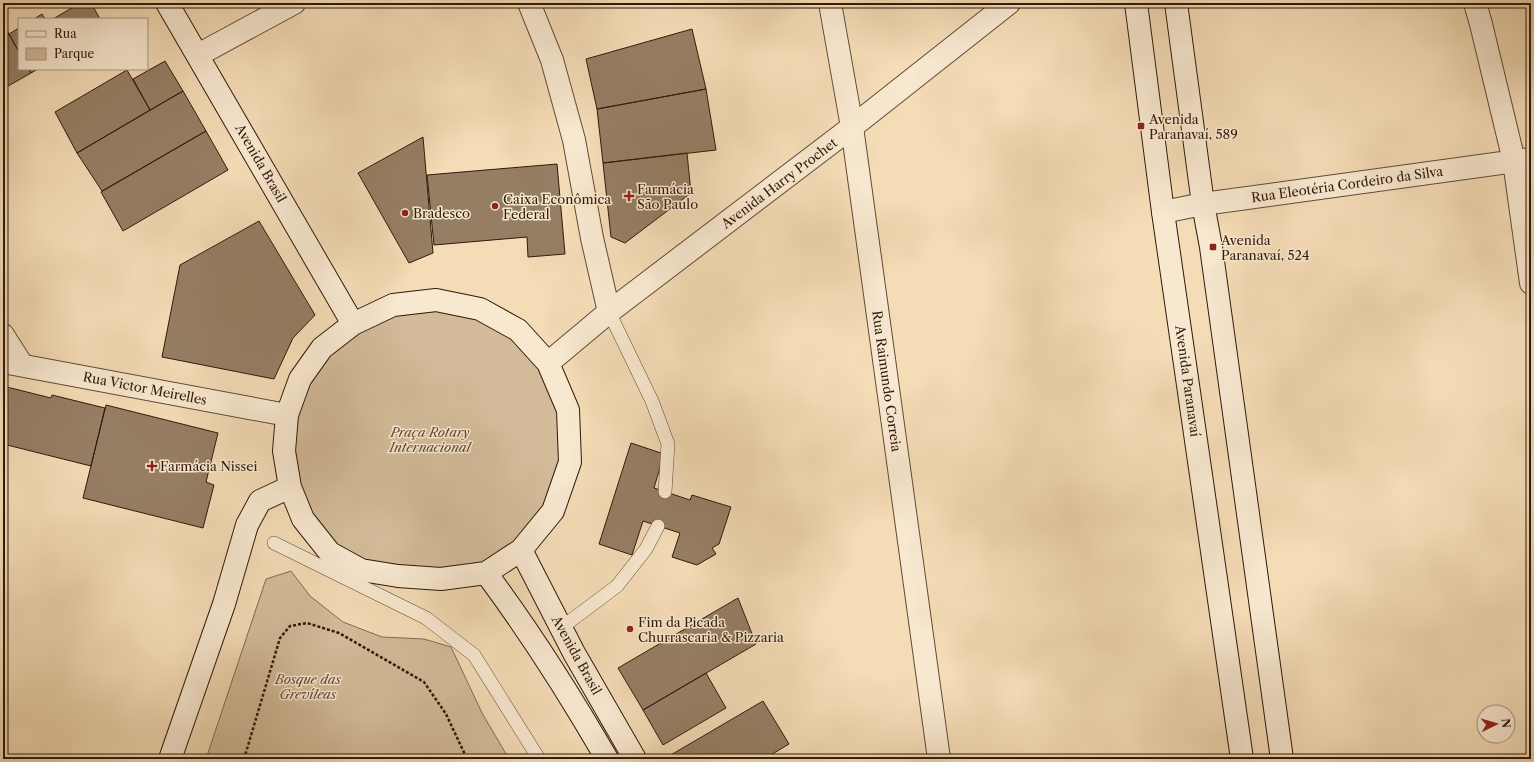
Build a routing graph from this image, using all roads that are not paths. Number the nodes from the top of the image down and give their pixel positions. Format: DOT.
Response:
graph roads {
  1 [pos="168,3"];
  2 [pos="294,3"];
  3 [pos="528,3"];
  4 [pos="830,3"];
  5 [pos="1009,3"];
  6 [pos="1136,3"];
  7 [pos="1176,3"];
  8 [pos="1475,3"];
  9 [pos="198,55"];
  10 [pos="852,127"];
  11 [pos="1522,160"];
  12 [pos="1203,204"];
  13 [pos="1163,212"];
  14 [pos="1531,283"];
  15 [pos="609,312"];
  16 [pos="353,324"];
  17 [pos="3,335"];
  18 [pos="12,363"];
  19 [pos="548,363"];
  20 [pos="287,415"];
  21 [pos="290,486"];
  22 [pos="665,492"];
  23 [pos="658,526"];
  24 [pos="274,543"];
  25 [pos="520,550"];
  26 [pos="343,560"];
  27 [pos="486,573"];
  28 [pos="365,587"];
  29 [pos="561,628"];
  30 [pos="597,749"];
  31 [pos="170,759"];
  32 [pos="539,759"];
  33 [pos="607,759"];
  34 [pos="636,759"];
  35 [pos="939,759"];
  36 [pos="1242,759"];
  37 [pos="1282,759"];
  1 -- 9 [label="main road, Avenida Brasil"];
  2 -- 9 [label="main road"];
  3 -- 15 [label="main road"];
  4 -- 10 [label="main road, Rua Raimundo Correia"];
  5 -- 10 [label="main road, Avenida Harry Prochet"];
  6 -- 13 [label="main road, Avenida Paranavaí"];
  7 -- 12 [label="main road"];
  8 -- 11 [label="main road"];
  9 -- 16 [label="main road, Avenida Brasil"];
  10 -- 15 [label="main road, Avenida Harry Prochet"];
  10 -- 35 [label="main road, Rua Raimundo Correia"];
  11 -- 12 [label="main road, Rua Eleotéria Cordeiro da Silva"];
  11 -- 14 [label="main road"];
  12 -- 13 [label="main road, Rua Eleotéria Cordeiro da Silva"];
  12 -- 37 [label="main road"];
  13 -- 36 [label="main road, Avenida Paranavaí"];
  15 -- 19 [label="main road, Avenida Harry Prochet"];
  15 -- 22 [label="lane"];
  16 -- 19 [label="main road"];
  16 -- 20 [label="main road"];
  17 -- 18 [label="main road"];
  18 -- 20 [label="main road, Rua Victor Meirelles"];
  19 -- 25 [label="main road"];
  20 -- 21 [label="main road"];
  21 -- 26 [label="main road"];
  21 -- 31 [label="main road"];
  23 -- 29 [label="lane"];
  24 -- 28 [label="lane"];
  25 -- 27 [label="main road"];
  25 -- 29 [label="main road, Avenida Brasil"];
  26 -- 27 [label="main road"];
  26 -- 28 [label="lane"];
  27 -- 30 [label="main road, Avenida Brasil"];
  28 -- 32 [label="lane"];
  29 -- 34 [label="main road, Avenida Brasil"];
  30 -- 33 [label="main road, Avenida Brasil"];
}
